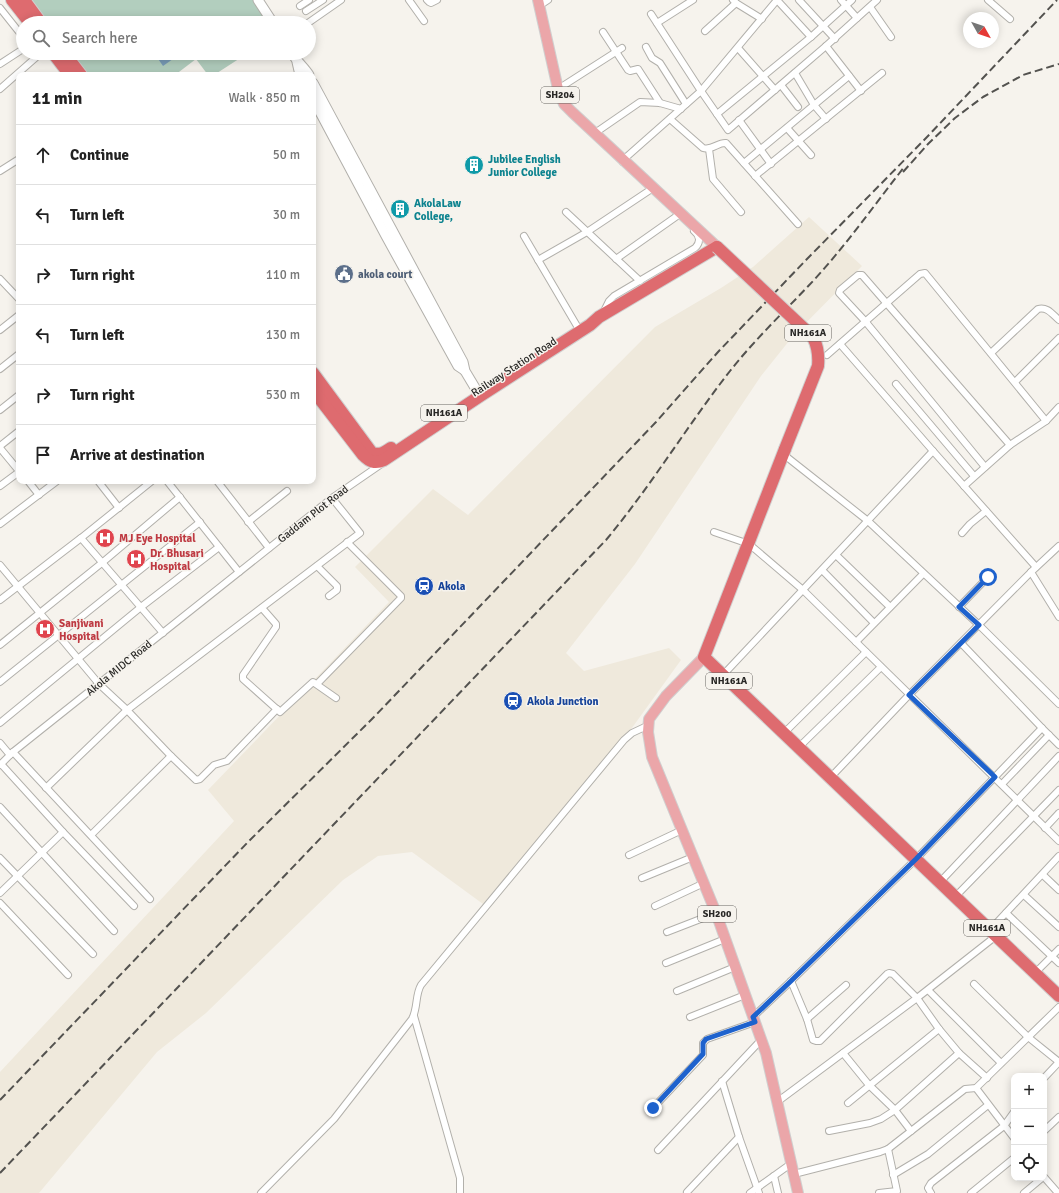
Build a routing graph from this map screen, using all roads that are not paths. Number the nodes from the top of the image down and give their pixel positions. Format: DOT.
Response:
graph roads {
  1 [pos="12,0"];
  2 [pos="24,0"];
  3 [pos="258,0"];
  4 [pos="309,0"];
  5 [pos="323,0"];
  6 [pos="341,0"];
  7 [pos="409,0"];
  8 [pos="427,0"];
  9 [pos="437,0"];
  10 [pos="548,0"];
  11 [pos="693,0"];
  12 [pos="841,0"];
  13 [pos="852,0"];
  14 [pos="877,0"];
  15 [pos="988,0"];
  16 [pos="774,1"];
  17 [pos="801,1"];
  18 [pos="734,2"];
  19 [pos="539,3"];
  20 [pos="300,6"];
  21 [pos="846,6"];
  22 [pos="870,7"];
  23 [pos="0,8"];
  24 [pos="306,11"];
  25 [pos="651,14"];
  26 [pos="25,16"];
  27 [pos="36,16"];
  28 [pos="268,16"];
  29 [pos="316,17"];
  30 [pos="857,18"];
  31 [pos="762,19"];
  32 [pos="1010,19"];
  33 [pos="424,21"];
  34 [pos="657,23"];
  35 [pos="823,26"];
  36 [pos="16,28"];
  37 [pos="705,31"];
  38 [pos="603,32"];
  39 [pos="811,37"];
  40 [pos="891,37"];
  41 [pos="835,39"];
  42 [pos="826,46"];
  43 [pos="646,47"];
  44 [pos="622,48"];
  45 [pos="738,48"];
  46 [pos="616,52"];
  47 [pos="16,54"];
  48 [pos="33,60"];
  49 [pos="58,60"];
  50 [pos="69,60"];
  51 [pos="297,62"];
  52 [pos="0,64"];
  53 [pos="19,72"];
  54 [pos="68,72"];
  55 [pos="79,72"];
  56 [pos="299,72"];
  57 [pos="306,72"];
  58 [pos="795,73"];
  59 [pos="882,73"];
  60 [pos="16,75"];
  61 [pos="763,76"];
  62 [pos="849,76"];
  63 [pos="781,85"];
  64 [pos="0,89"];
  65 [pos="316,90"];
  66 [pos="558,90"];
  67 [pos="775,90"];
  68 [pos="701,91"];
  69 [pos="861,91"];
  70 [pos="316,103"];
  71 [pos="660,104"];
  72 [pos="814,105"];
  73 [pos="683,107"];
  74 [pos="798,107"];
  75 [pos="717,114"];
  76 [pos="670,119"];
  77 [pos="826,119"];
  78 [pos="740,120"];
  79 [pos="332,125"];
  80 [pos="787,128"];
  81 [pos="728,130"];
  82 [pos="594,133"];
  83 [pos="798,141"];
  84 [pos="724,142"];
  85 [pos="709,149"];
  86 [pos="760,150"];
  87 [pos="811,155"];
  88 [pos="16,161"];
  89 [pos="626,162"];
  90 [pos="744,163"];
  91 [pos="771,164"];
  92 [pos="0,172"];
  93 [pos="755,176"];
  94 [pos="650,190"];
  95 [pos="566,212"];
  96 [pos="741,212"];
  97 [pos="677,216"];
  98 [pos="798,224"];
  99 [pos="587,232"];
  100 [pos="524,236"];
  101 [pos="717,247"];
  102 [pos="616,259"];
  103 [pos="538,260"];
  104 [pos="0,279"];
  105 [pos="640,281"];
  106 [pos="16,296"];
  107 [pos="887,302"];
  108 [pos="601,316"];
  109 [pos="16,317"];
  110 [pos="1059,320"];
  111 [pos="865,322"];
  112 [pos="577,326"];
  113 [pos="0,330"];
  114 [pos="1059,338"];
  115 [pos="840,344"];
  116 [pos="991,353"];
  117 [pos="827,355"];
  118 [pos="16,356"];
  119 [pos="0,369"];
  120 [pos="316,377"];
  121 [pos="1015,382"];
  122 [pos="896,384"];
  123 [pos="478,393"];
  124 [pos="316,394"];
  125 [pos="16,397"];
  126 [pos="1059,407"];
  127 [pos="0,410"];
  128 [pos="1046,421"];
  129 [pos="16,434"];
  130 [pos="1010,445"];
  131 [pos="0,447"];
  132 [pos="784,451"];
  133 [pos="933,451"];
  134 [pos="379,458"];
  135 [pos="16,467"];
  136 [pos="985,467"];
  137 [pos="16,473"];
  138 [pos="974,476"];
  139 [pos="30,484"];
  140 [pos="53,484"];
  141 [pos="100,484"];
  142 [pos="148,484"];
  143 [pos="169,484"];
  144 [pos="219,484"];
  145 [pos="0,486"];
  146 [pos="964,486"];
  147 [pos="288,491"];
  148 [pos="39,495"];
  149 [pos="180,497"];
  150 [pos="332,498"];
  151 [pos="119,508"];
  152 [pos="986,511"];
  153 [pos="868,521"];
  154 [pos="200,522"];
  155 [pos="248,522"];
  156 [pos="0,524"];
  157 [pos="714,532"];
  158 [pos="962,533"];
  159 [pos="81,538"];
  160 [pos="347,542"];
  161 [pos="749,544"];
  162 [pos="1059,546"];
  163 [pos="219,547"];
  164 [pos="268,548"];
  165 [pos="836,555"];
  166 [pos="102,562"];
  167 [pos="0,565"];
  168 [pos="317,566"];
  169 [pos="1033,569"];
  170 [pos="822,570"];
  171 [pos="239,572"];
  172 [pos="923,574"];
  173 [pos="988,577"];
  174 [pos="122,585"];
  175 [pos="18,587"];
  176 [pos="804,590"];
  177 [pos="329,596"];
  178 [pos="0,600"];
  179 [pos="141,607"];
  180 [pos="890,607"];
  181 [pos="959,607"];
  182 [pos="262,608"];
  183 [pos="40,614"];
  184 [pos="1059,617"];
  185 [pos="874,623"];
  186 [pos="979,625"];
  187 [pos="163,633"];
  188 [pos="58,636"];
  189 [pos="856,642"];
  190 [pos="961,643"];
  191 [pos="0,646"];
  192 [pos="866,652"];
  193 [pos="704,657"];
  194 [pos="78,660"];
  195 [pos="881,667"];
  196 [pos="723,675"];
  197 [pos="0,682"];
  198 [pos="99,684"];
  199 [pos="317,684"];
  200 [pos="909,695"];
  201 [pos="336,698"];
  202 [pos="1059,704"];
  203 [pos="277,709"];
  204 [pos="127,710"];
  205 [pos="0,723"];
  206 [pos="649,725"];
  207 [pos="1042,728"];
  208 [pos="784,733"];
  209 [pos="1049,735"];
  210 [pos="0,743"];
  211 [pos="1059,744"];
  212 [pos="799,747"];
  213 [pos="12,754"];
  214 [pos="171,756"];
  215 [pos="1059,756"];
  216 [pos="0,764"];
  217 [pos="995,777"];
  218 [pos="830,778"];
  219 [pos="1002,784"];
  220 [pos="46,788"];
  221 [pos="1059,790"];
  222 [pos="1016,800"];
  223 [pos="0,807"];
  224 [pos="1059,813"];
  225 [pos="1034,817"];
  226 [pos="1045,828"];
  227 [pos="682,830"];
  228 [pos="64,832"];
  229 [pos="91,835"];
  230 [pos="1059,842"];
  231 [pos="42,852"];
  232 [pos="630,855"];
  233 [pos="1059,856"];
  234 [pos="693,857"];
  235 [pos="0,858"];
  236 [pos="916,859"];
  237 [pos="1043,875"];
  238 [pos="17,876"];
  239 [pos="642,878"];
  240 [pos="940,882"];
  241 [pos="704,883"];
  242 [pos="1059,890"];
  243 [pos="0,893"];
  244 [pos="1024,895"];
  245 [pos="955,897"];
  246 [pos="150,898"];
  247 [pos="0,903"];
  248 [pos="134,906"];
  249 [pos="655,906"];
  250 [pos="716,913"];
  251 [pos="1006,913"];
  252 [pos="1059,927"];
  253 [pos="114,931"];
  254 [pos="667,932"];
  255 [pos="993,933"];
  256 [pos="725,939"];
  257 [pos="1059,949"];
  258 [pos="93,954"];
  259 [pos="1052,956"];
  260 [pos="666,963"];
  261 [pos="1059,963"];
  262 [pos="735,967"];
  263 [pos="1035,973"];
  264 [pos="68,974"];
  265 [pos="791,981"];
  266 [pos="974,984"];
  267 [pos="846,986"];
  268 [pos="678,990"];
  269 [pos="928,990"];
  270 [pos="745,995"];
  271 [pos="1059,996"];
  272 [pos="916,998"];
  273 [pos="1059,1007"];
  274 [pos="414,1016"];
  275 [pos="690,1016"];
  276 [pos="807,1019"];
  277 [pos="754,1020"];
  278 [pos="939,1028"];
  279 [pos="1028,1037"];
  280 [pos="761,1040"];
  281 [pos="843,1053"];
  282 [pos="959,1053"];
  283 [pos="1059,1062"];
  284 [pos="1001,1063"];
  285 [pos="1047,1075"];
  286 [pos="988,1078"];
  287 [pos="722,1082"];
  288 [pos="869,1085"];
  289 [pos="976,1088"];
  290 [pos="777,1102"];
  291 [pos="848,1103"];
  292 [pos="988,1105"];
  293 [pos="653,1108"];
  294 [pos="895,1110"];
  295 [pos="1011,1116"];
  296 [pos="1059,1117"];
  297 [pos="1004,1126"];
  298 [pos="1047,1128"];
  299 [pos="829,1131"];
  300 [pos="911,1131"];
  301 [pos="1011,1134"];
  302 [pos="739,1137"];
  303 [pos="888,1148"];
  304 [pos="658,1150"];
  305 [pos="1011,1160"];
  306 [pos="792,1163"];
  307 [pos="794,1174"];
  308 [pos="893,1174"];
  309 [pos="774,1176"];
  310 [pos="1039,1181"];
  311 [pos="1046,1181"];
  312 [pos="1059,1184"];
  313 [pos="759,1190"];
  314 [pos="1056,1191"];
  315 [pos="687,1192"];
  316 [pos="898,1192"];
  317 [pos="261,1193"];
  318 [pos="460,1193"];
  319 [pos="750,1193"];
  320 [pos="778,1193"];
  321 [pos="798,1193"];
  322 [pos="879,1193"];
  323 [pos="931,1193"];
  324 [pos="971,1193"];
  325 [pos="1024,1193"];
  1 -- 26 [label="highway"];
  2 -- 27 [label="highway"];
  3 -- 28 [label="street"];
  4 -- 20 [label="street"];
  5 -- 24 [label="street"];
  6 -- 29 [label="street"];
  7 -- 33 [label="street"];
  8 -- 9 [label="street"];
  10 -- 19 [label="street"];
  11 -- 34 [label="street"];
  12 -- 21 [label="street"];
  13 -- 21 [label="street"];
  14 -- 22 [label="street"];
  15 -- 32 [label="street"];
  16 -- 31 [label="street"];
  16 -- 39 [label="street"];
  17 -- 35 [label="street"];
  18 -- 31 [label="street"];
  18 -- 37 [label="street"];
  19 -- 66 [label="main road, SH204"];
  21 -- 30 [label="street"];
  21 -- 35 [label="street"];
  22 -- 30 [label="street"];
  22 -- 40 [label="street"];
  23 -- 36 [label="street"];
  25 -- 34 [label="street"];
  30 -- 41 [label="street"];
  31 -- 45 [label="street"];
  34 -- 68 [label="street"];
  35 -- 39 [label="street"];
  35 -- 41 [label="street"];
  38 -- 46 [label="street"];
  39 -- 61 [label="street"];
  41 -- 42 [label="street"];
  42 -- 58 [label="street"];
  42 -- 62 [label="street"];
  43 -- 73 [label="street"];
  44 -- 46 [label="street"];
  45 -- 61 [label="street"];
  45 -- 68 [label="street"];
  46 -- 66 [label="street"];
  46 -- 71 [label="street"];
  47 -- 52 [label="street"];
  48 -- 53 [label="street"];
  49 -- 54 [label="highway"];
  50 -- 55 [label="highway"];
  51 -- 56 [label="street"];
  51 -- 57 [label="street"];
  58 -- 63 [label="street"];
  58 -- 72 [label="street"];
  59 -- 69 [label="street"];
  60 -- 64 [label="street"];
  61 -- 67 [label="street"];
  61 -- 75 [label="street"];
  62 -- 69 [label="street"];
  62 -- 72 [label="street"];
  63 -- 67 [label="street"];
  63 -- 74 [label="street"];
  65 -- 79 [label="street"];
  66 -- 82 [label="main road, SH204"];
  67 -- 78 [label="street"];
  68 -- 73 [label="street"];
  68 -- 75 [label="street"];
  69 -- 77 [label="street"];
  70 -- 79 [label="street"];
  71 -- 73 [label="street"];
  71 -- 82 [label="street"];
  72 -- 77 [label="street"];
  72 -- 80 [label="street"];
  73 -- 76 [label="street"];
  75 -- 81 [label="street"];
  76 -- 85 [label="street"];
  76 -- 89 [label="street"];
  77 -- 83 [label="street"];
  78 -- 81 [label="street"];
  78 -- 86 [label="street"];
  79 -- 123 [label="street"];
  80 -- 83 [label="street"];
  80 -- 86 [label="street"];
  81 -- 84 [label="street"];
  82 -- 89 [label="main road, SH204"];
  83 -- 87 [label="street"];
  83 -- 91 [label="street"];
  84 -- 85 [label="street"];
  84 -- 90 [label="street"];
  85 -- 96 [label="street"];
  86 -- 90 [label="street"];
  86 -- 91 [label="street"];
  88 -- 92 [label="street"];
  89 -- 94 [label="street"];
  89 -- 101 [label="main road, SH204"];
  90 -- 93 [label="street"];
  91 -- 93 [label="street"];
  93 -- 98 [label="street"];
  94 -- 97 [label="street"];
  94 -- 99 [label="street"];
  95 -- 99 [label="street"];
  97 -- 102 [label="street"];
  97 -- 105 [label="street"];
  99 -- 102 [label="street"];
  99 -- 103 [label="street"];
  100 -- 103 [label="street"];
  101 -- 108 [label="highway, Railway Station Road / NH161A"];
  101 -- 132 [label="highway, NH161A, bridge"];
  102 -- 105 [label="street"];
  103 -- 112 [label="street"];
  104 -- 106 [label="street"];
  105 -- 108 [label="street"];
  107 -- 111 [label="street"];
  107 -- 111 [label="street"];
  107 -- 116 [label="street"];
  107 -- 130 [label="street"];
  108 -- 112 [label="highway, Railway Station Road / NH161A"];
  108 -- 123 [label="highway, Railway Station Road / NH161A"];
  109 -- 113 [label="street"];
  110 -- 116 [label="street"];
  111 -- 115 [label="street"];
  111 -- 136 [label="street"];
  112 -- 123 [label="highway, Railway Station Road / NH161A"];
  114 -- 121 [label="street"];
  115 -- 117 [label="street"];
  115 -- 133 [label="street"];
  116 -- 121 [label="street"];
  118 -- 119 [label="street"];
  120 -- 134 [label="highway"];
  121 -- 128 [label="street"];
  122 -- 138 [label="street"];
  123 -- 134 [label="highway, Railway Station Road / NH161A"];
  124 -- 134 [label="highway"];
  125 -- 127 [label="street"];
  126 -- 128 [label="street"];
  128 -- 130 [label="street"];
  129 -- 131 [label="street"];
  130 -- 136 [label="street"];
  131 -- 135 [label="street"];
  132 -- 153 [label="street"];
  132 -- 161 [label="highway, NH161A"];
  133 -- 146 [label="street"];
  133 -- 153 [label="street"];
  134 -- 150 [label="street, Gaddam Plot Road"];
  136 -- 138 [label="street"];
  137 -- 145 [label="street"];
  138 -- 146 [label="street"];
  139 -- 148 [label="street"];
  140 -- 148 [label="street"];
  141 -- 151 [label="street"];
  142 -- 151 [label="street"];
  143 -- 149 [label="street"];
  144 -- 155 [label="street"];
  146 -- 152 [label="street"];
  147 -- 155 [label="street"];
  148 -- 156 [label="street"];
  149 -- 154 [label="street"];
  149 -- 166 [label="street"];
  150 -- 160 [label="street"];
  150 -- 164 [label="street, Gaddam Plot Road"];
  151 -- 159 [label="street"];
  152 -- 158 [label="street"];
  152 -- 169 [label="street"];
  153 -- 165 [label="street"];
  153 -- 172 [label="street"];
  154 -- 163 [label="street"];
  154 -- 174 [label="street"];
  155 -- 164 [label="street"];
  157 -- 161 [label="street"];
  159 -- 166 [label="street"];
  159 -- 175 [label="street"];
  160 -- 168 [label="street"];
  160 -- 199 [label="street"];
  161 -- 176 [label="street"];
  161 -- 193 [label="highway, NH161A"];
  162 -- 169 [label="street"];
  163 -- 171 [label="street"];
  163 -- 179 [label="street"];
  164 -- 171 [label="street, Gaddam Plot Road"];
  165 -- 170 [label="street"];
  165 -- 180 [label="street"];
  166 -- 174 [label="street"];
  166 -- 183 [label="street"];
  167 -- 175 [label="street"];
  168 -- 177 [label="street"];
  168 -- 182 [label="street"];
  169 -- 184 [label="street"];
  169 -- 186 [label="street"];
  170 -- 176 [label="street"];
  170 -- 185 [label="street"];
  171 -- 187 [label="street, Akola MIDC Road"];
  172 -- 180 [label="street"];
  172 -- 181 [label="street"];
  173 -- 181 [label="street"];
  174 -- 179 [label="street"];
  174 -- 188 [label="street"];
  175 -- 178 [label="street"];
  175 -- 183 [label="street"];
  176 -- 189 [label="street"];
  176 -- 196 [label="street"];
  179 -- 187 [label="street"];
  179 -- 194 [label="street"];
  180 -- 185 [label="street"];
  181 -- 186 [label="street"];
  182 -- 203 [label="street"];
  182 -- 204 [label="street"];
  183 -- 188 [label="street"];
  183 -- 191 [label="street"];
  185 -- 189 [label="street"];
  186 -- 190 [label="street"];
  186 -- 202 [label="street"];
  187 -- 198 [label="street, Akola MIDC Road"];
  188 -- 194 [label="street"];
  188 -- 197 [label="street"];
  189 -- 192 [label="street"];
  190 -- 200 [label="street"];
  190 -- 207 [label="street"];
  192 -- 195 [label="street"];
  192 -- 208 [label="street"];
  193 -- 196 [label="highway, NH161A"];
  193 -- 206 [label="main road"];
  194 -- 198 [label="street"];
  194 -- 205 [label="street"];
  195 -- 200 [label="street"];
  195 -- 212 [label="street"];
  196 -- 208 [label="highway, NH161A"];
  198 -- 204 [label="street"];
  198 -- 213 [label="street, Akola MIDC Road"];
  199 -- 201 [label="street"];
  199 -- 203 [label="street"];
  200 -- 217 [label="street"];
  200 -- 218 [label="street"];
  203 -- 214 [label="street"];
  204 -- 214 [label="street"];
  204 -- 220 [label="street"];
  206 -- 227 [label="main road, SH200"];
  206 -- 274 [label="street"];
  207 -- 209 [label="street"];
  207 -- 217 [label="street"];
  208 -- 212 [label="highway, NH161A"];
  209 -- 211 [label="street"];
  209 -- 219 [label="street"];
  210 -- 213 [label="street"];
  212 -- 218 [label="highway, NH161A"];
  213 -- 216 [label="street, Akola MIDC Road"];
  213 -- 220 [label="street"];
  214 -- 229 [label="street"];
  215 -- 222 [label="street"];
  216 -- 228 [label="street"];
  217 -- 219 [label="street"];
  217 -- 236 [label="street"];
  218 -- 236 [label="highway, NH161A"];
  219 -- 222 [label="street"];
  220 -- 229 [label="street"];
  221 -- 225 [label="street"];
  222 -- 225 [label="street"];
  222 -- 240 [label="street"];
  223 -- 231 [label="street"];
  224 -- 226 [label="street"];
  225 -- 226 [label="street"];
  225 -- 245 [label="street"];
  226 -- 230 [label="street"];
  227 -- 232 [label="street"];
  227 -- 234 [label="main road, SH200"];
  228 -- 231 [label="street"];
  228 -- 248 [label="street"];
  229 -- 246 [label="street"];
  231 -- 238 [label="street"];
  231 -- 253 [label="street"];
  233 -- 237 [label="street"];
  234 -- 239 [label="street"];
  234 -- 241 [label="main road, SH200"];
  235 -- 238 [label="street"];
  236 -- 240 [label="highway, NH161A"];
  236 -- 265 [label="street"];
  237 -- 242 [label="street"];
  237 -- 244 [label="street"];
  238 -- 243 [label="street"];
  238 -- 258 [label="street"];
  240 -- 245 [label="highway, NH161A"];
  241 -- 249 [label="street"];
  241 -- 250 [label="main road, SH200"];
  244 -- 251 [label="street"];
  244 -- 252 [label="street"];
  245 -- 255 [label="highway, NH161A"];
  247 -- 264 [label="street"];
  250 -- 254 [label="street"];
  250 -- 256 [label="main road, SH200"];
  251 -- 255 [label="street"];
  251 -- 259 [label="street"];
  255 -- 263 [label="highway, NH161A"];
  255 -- 269 [label="street"];
  256 -- 260 [label="street"];
  256 -- 262 [label="main road, SH200"];
  257 -- 259 [label="street"];
  259 -- 261 [label="street"];
  259 -- 263 [label="street"];
  262 -- 268 [label="street"];
  262 -- 270 [label="main road, SH200"];
  263 -- 271 [label="highway, NH161A"];
  265 -- 276 [label="street"];
  265 -- 277 [label="street"];
  266 -- 279 [label="street"];
  267 -- 276 [label="street"];
  269 -- 272 [label="street"];
  269 -- 284 [label="street"];
  270 -- 275 [label="street"];
  270 -- 277 [label="main road, SH200"];
  272 -- 276 [label="street"];
  272 -- 278 [label="street"];
  272 -- 281 [label="street"];
  273 -- 279 [label="street"];
  274 -- 317 [label="street"];
  274 -- 318 [label="street"];
  277 -- 280 [label="main road, SH200"];
  277 -- 293 [label="street"];
  278 -- 282 [label="street"];
  278 -- 288 [label="street"];
  279 -- 283 [label="street"];
  279 -- 284 [label="street"];
  280 -- 287 [label="street"];
  280 -- 290 [label="main road, SH200"];
  281 -- 288 [label="street"];
  281 -- 290 [label="street"];
  282 -- 286 [label="street"];
  282 -- 294 [label="street"];
  283 -- 285 [label="street"];
  284 -- 286 [label="street"];
  286 -- 289 [label="street"];
  287 -- 302 [label="street"];
  287 -- 304 [label="street"];
  288 -- 291 [label="street"];
  288 -- 294 [label="street"];
  289 -- 292 [label="street"];
  289 -- 300 [label="street"];
  290 -- 306 [label="main road, SH200"];
  292 -- 297 [label="street"];
  292 -- 308 [label="street"];
  294 -- 299 [label="street"];
  294 -- 300 [label="street"];
  295 -- 297 [label="street"];
  296 -- 298 [label="street"];
  297 -- 301 [label="street"];
  297 -- 323 [label="street"];
  300 -- 303 [label="street"];
  302 -- 313 [label="street"];
  302 -- 315 [label="street"];
  303 -- 307 [label="street"];
  303 -- 308 [label="street"];
  305 -- 324 [label="street"];
  306 -- 307 [label="main road, SH200"];
  306 -- 309 [label="street"];
  307 -- 321 [label="main road, SH200"];
  308 -- 316 [label="street"];
  309 -- 313 [label="street"];
  309 -- 320 [label="street"];
  310 -- 325 [label="street"];
  311 -- 314 [label="street"];
  312 -- 314 [label="street"];
  313 -- 319 [label="street"];
  316 -- 322 [label="street"];
}
